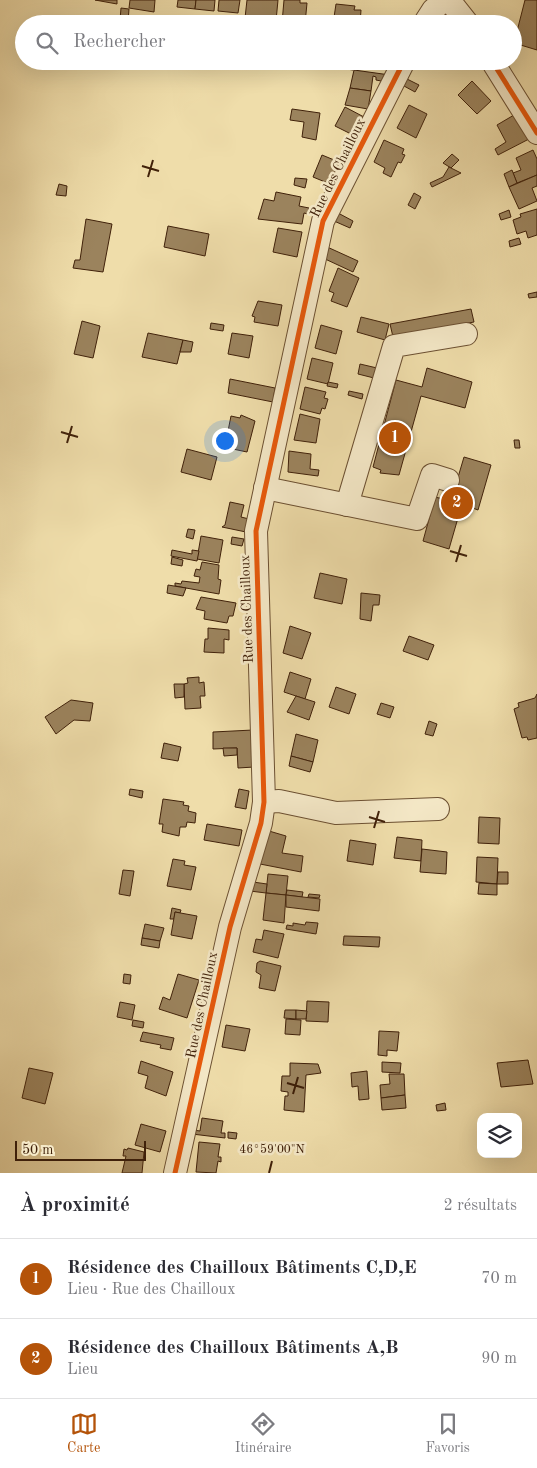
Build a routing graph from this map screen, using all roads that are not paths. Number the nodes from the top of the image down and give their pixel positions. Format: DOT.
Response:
graph roads {
  1 [pos="444,0"];
  2 [pos="450,0"];
  3 [pos="430,15"];
  4 [pos="461,15"];
  5 [pos="399,70"];
  6 [pos="498,70"];
  7 [pos="536,128"];
  8 [pos="466,334"];
  9 [pos="448,480"];
  10 [pos="265,488"];
  11 [pos="346,505"];
  12 [pos="264,802"];
  13 [pos="438,809"];
  14 [pos="175,1173"];
  1 -- 3 [label="street"];
  2 -- 4 [label="street"];
  5 -- 10 [label="street, Rue des Chailloux"];
  6 -- 7 [label="street"];
  8 -- 11 [label="street"];
  9 -- 11 [label="street"];
  10 -- 11 [label="street"];
  10 -- 12 [label="street, Rue des Chailloux"];
  12 -- 13 [label="street"];
  12 -- 14 [label="street, Rue des Chailloux"];
}
